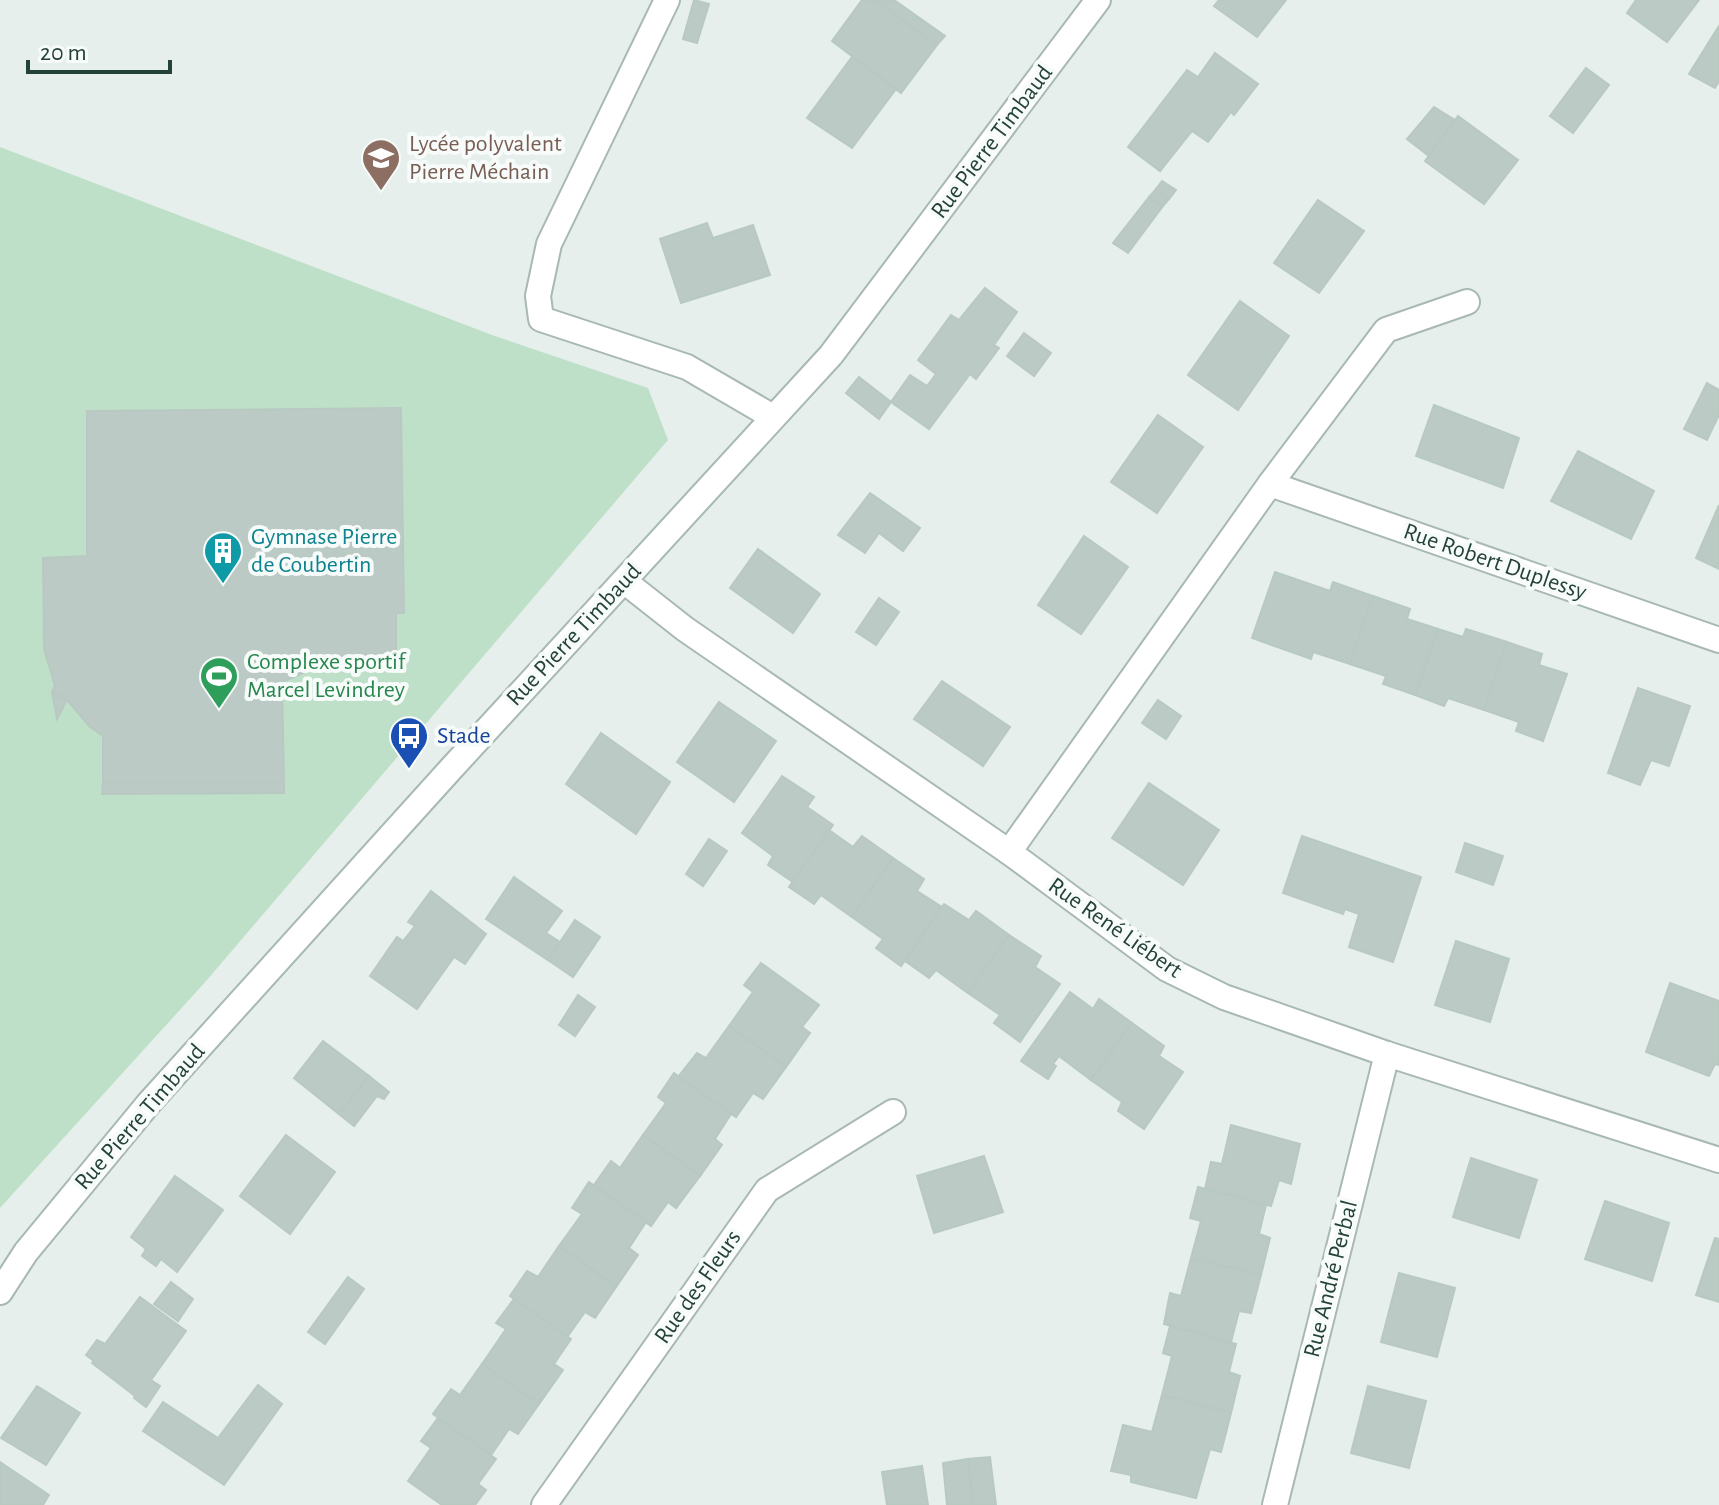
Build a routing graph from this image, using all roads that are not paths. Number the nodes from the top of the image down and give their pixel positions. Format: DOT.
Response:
graph roads {
  1 [pos="667,0"];
  2 [pos="1098,0"];
  3 [pos="1467,302"];
  4 [pos="773,417"];
  5 [pos="1270,484"];
  6 [pos="624,581"];
  7 [pos="1719,640"];
  8 [pos="1009,852"];
  9 [pos="1387,1054"];
  10 [pos="893,1112"];
  11 [pos="1719,1160"];
  12 [pos="0,1292"];
  13 [pos="544,1505"];
  14 [pos="1275,1505"];
  1 -- 4 [label="street"];
  2 -- 4 [label="street, Rue Pierre Timbaud"];
  3 -- 5 [label="street"];
  4 -- 6 [label="street, Rue Pierre Timbaud"];
  5 -- 7 [label="street, Rue Robert Duplessy"];
  5 -- 8 [label="street"];
  6 -- 8 [label="street, Rue René Liébert"];
  6 -- 12 [label="street, Rue Pierre Timbaud"];
  8 -- 9 [label="street, Rue René Liébert"];
  9 -- 11 [label="street, Rue René Liébert"];
  9 -- 14 [label="street, Rue André Perbal"];
  10 -- 13 [label="street, Rue des Fleurs"];
}
